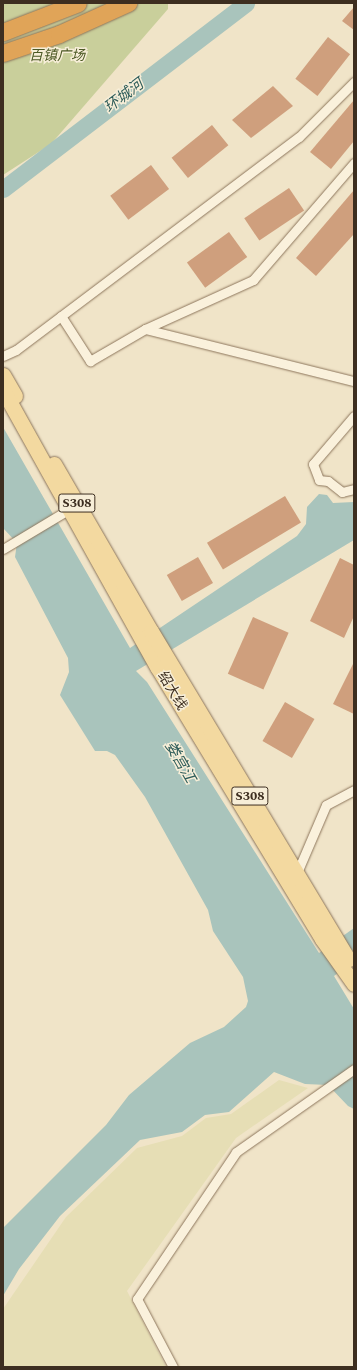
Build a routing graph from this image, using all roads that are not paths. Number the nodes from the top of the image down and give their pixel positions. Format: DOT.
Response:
graph roads {
  1 [pos="78,3"];
  2 [pos="128,3"];
  3 [pos="3,32"];
  4 [pos="3,53"];
  5 [pos="354,82"];
  6 [pos="354,163"];
  7 [pos="61,316"];
  8 [pos="145,329"];
  9 [pos="3,356"];
  10 [pos="3,375"];
  11 [pos="354,381"];
  12 [pos="3,390"];
  13 [pos="354,416"];
  14 [pos="354,489"];
  15 [pos="68,510"];
  16 [pos="4,549"];
  17 [pos="146,634"];
  18 [pos="163,664"];
  19 [pos="354,790"];
  20 [pos="296,875"];
  21 [pos="326,936"];
  22 [pos="351,975"];
  23 [pos="354,1068"];
  24 [pos="173,1367"];
  1 -- 3 [label="highway"];
  2 -- 4 [label="highway"];
  5 -- 7 [label="street"];
  6 -- 8 [label="street"];
  7 -- 8 [label="street"];
  7 -- 9 [label="street"];
  8 -- 11 [label="street"];
  10 -- 17 [label="main road, 绍大线 / S308"];
  12 -- 15 [label="main road, 绍大线 / S308"];
  13 -- 14 [label="street"];
  15 -- 16 [label="street"];
  15 -- 17 [label="main road, 绍大线 / S308"];
  17 -- 18 [label="main road, 绍大线 / S308"];
  18 -- 20 [label="main road, 绍大线 / S308"];
  18 -- 21 [label="main road, 绍大线 / S308"];
  19 -- 20 [label="street"];
  20 -- 21 [label="main road, 绍大线 / S308"];
  21 -- 22 [label="main road, 绍大线 / S308"];
  23 -- 24 [label="street"];
}
